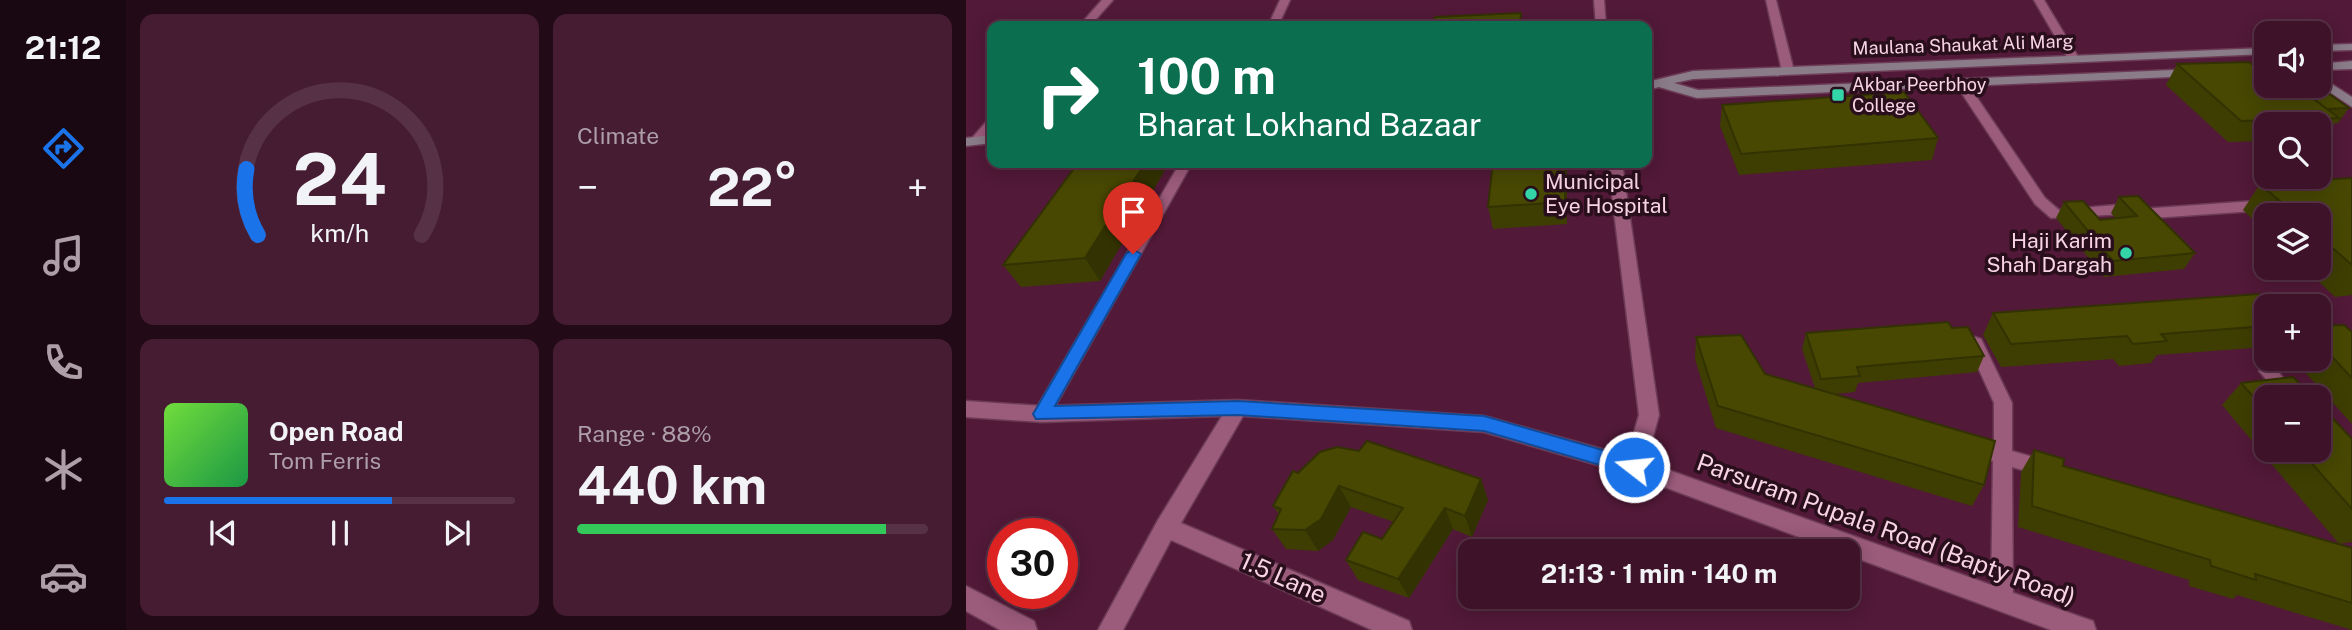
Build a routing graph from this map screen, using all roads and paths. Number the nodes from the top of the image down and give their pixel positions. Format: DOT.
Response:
graph roads {
  1 [pos="1108,0"];
  2 [pos="1285,0"];
  3 [pos="1599,0"];
  4 [pos="1771,0"];
  5 [pos="2039,0"];
  6 [pos="1089,21"];
  7 [pos="1275,21"];
  8 [pos="1601,21"];
  9 [pos="2352,47"];
  10 [pos="2331,48"];
  11 [pos="2254,52"];
  12 [pos="2074,60"];
  13 [pos="2352,65"];
  14 [pos="2331,66"];
  15 [pos="2254,70"];
  16 [pos="1788,71"];
  17 [pos="2225,71"];
  18 [pos="2211,72"];
  19 [pos="1961,83"];
  20 [pos="1663,84"];
  21 [pos="1652,85"];
  22 [pos="2331,88"];
  23 [pos="2352,103"];
  24 [pos="987,128"];
  25 [pos="971,141"];
  26 [pos="1183,168"];
  27 [pos="1616,168"];
  28 [pos="2254,206"];
  29 [pos="1973,340"];
  30 [pos="2267,371"];
  31 [pos="2280,385"];
  32 [pos="1238,408"];
  33 [pos="966,409"];
  34 [pos="1042,414"];
  35 [pos="1951,441"];
  36 [pos="2002,456"];
  37 [pos="1634,467"];
  38 [pos="2067,475"];
  39 [pos="1166,527"];
  40 [pos="966,598"];
  41 [pos="2002,600"];
  42 [pos="1025,630"];
  43 [pos="1110,630"];
  44 [pos="1400,630"];
  45 [pos="2084,630"];
  1 -- 6 [label="street"];
  2 -- 7 [label="street"];
  3 -- 8 [label="street"];
  4 -- 16 [label="street"];
  5 -- 12 [label="street"];
  9 -- 10 [label="main road"];
  11 -- 12 [label="main road, Maulana Shaukat Ali Marg"];
  12 -- 16 [label="main road, Maulana Shaukat Ali Marg"];
  13 -- 14 [label="main road"];
  15 -- 17 [label="main road"];
  16 -- 20 [label="main road, Maulana Shaukat Ali Marg"];
  18 -- 19 [label="main road, Maulana Shaukat Ali Marg"];
  19 -- 20 [label="main road, Maulana Shaukat Ali Marg"];
  19 -- 28 [label="street"];
  20 -- 21 [label="main road, Maulana Shaukat Ali Marg"];
  22 -- 23 [label="main road"];
  24 -- 25 [label="street"];
  26 -- 34 [label="lane"];
  27 -- 37 [label="street"];
  29 -- 36 [label="lane"];
  30 -- 31 [label="lane"];
  32 -- 34 [label="street, Parsuram Pupala Road (Bapty Road)"];
  32 -- 37 [label="street, Parsuram Pupala Road (Bapty Road)"];
  32 -- 39 [label="street"];
  33 -- 34 [label="street, Parsuram Pupala Road (Bapty Road)"];
  35 -- 36 [label="lane"];
  36 -- 38 [label="lane"];
  36 -- 41 [label="lane"];
  37 -- 41 [label="street, Parsuram Pupala Road (Bapty Road)"];
  39 -- 43 [label="street"];
  39 -- 44 [label="street, 1.5 Lane"];
  40 -- 42 [label="street"];
  41 -- 45 [label="street, Parsuram Pupala Road (Bapty Road)"];
}
